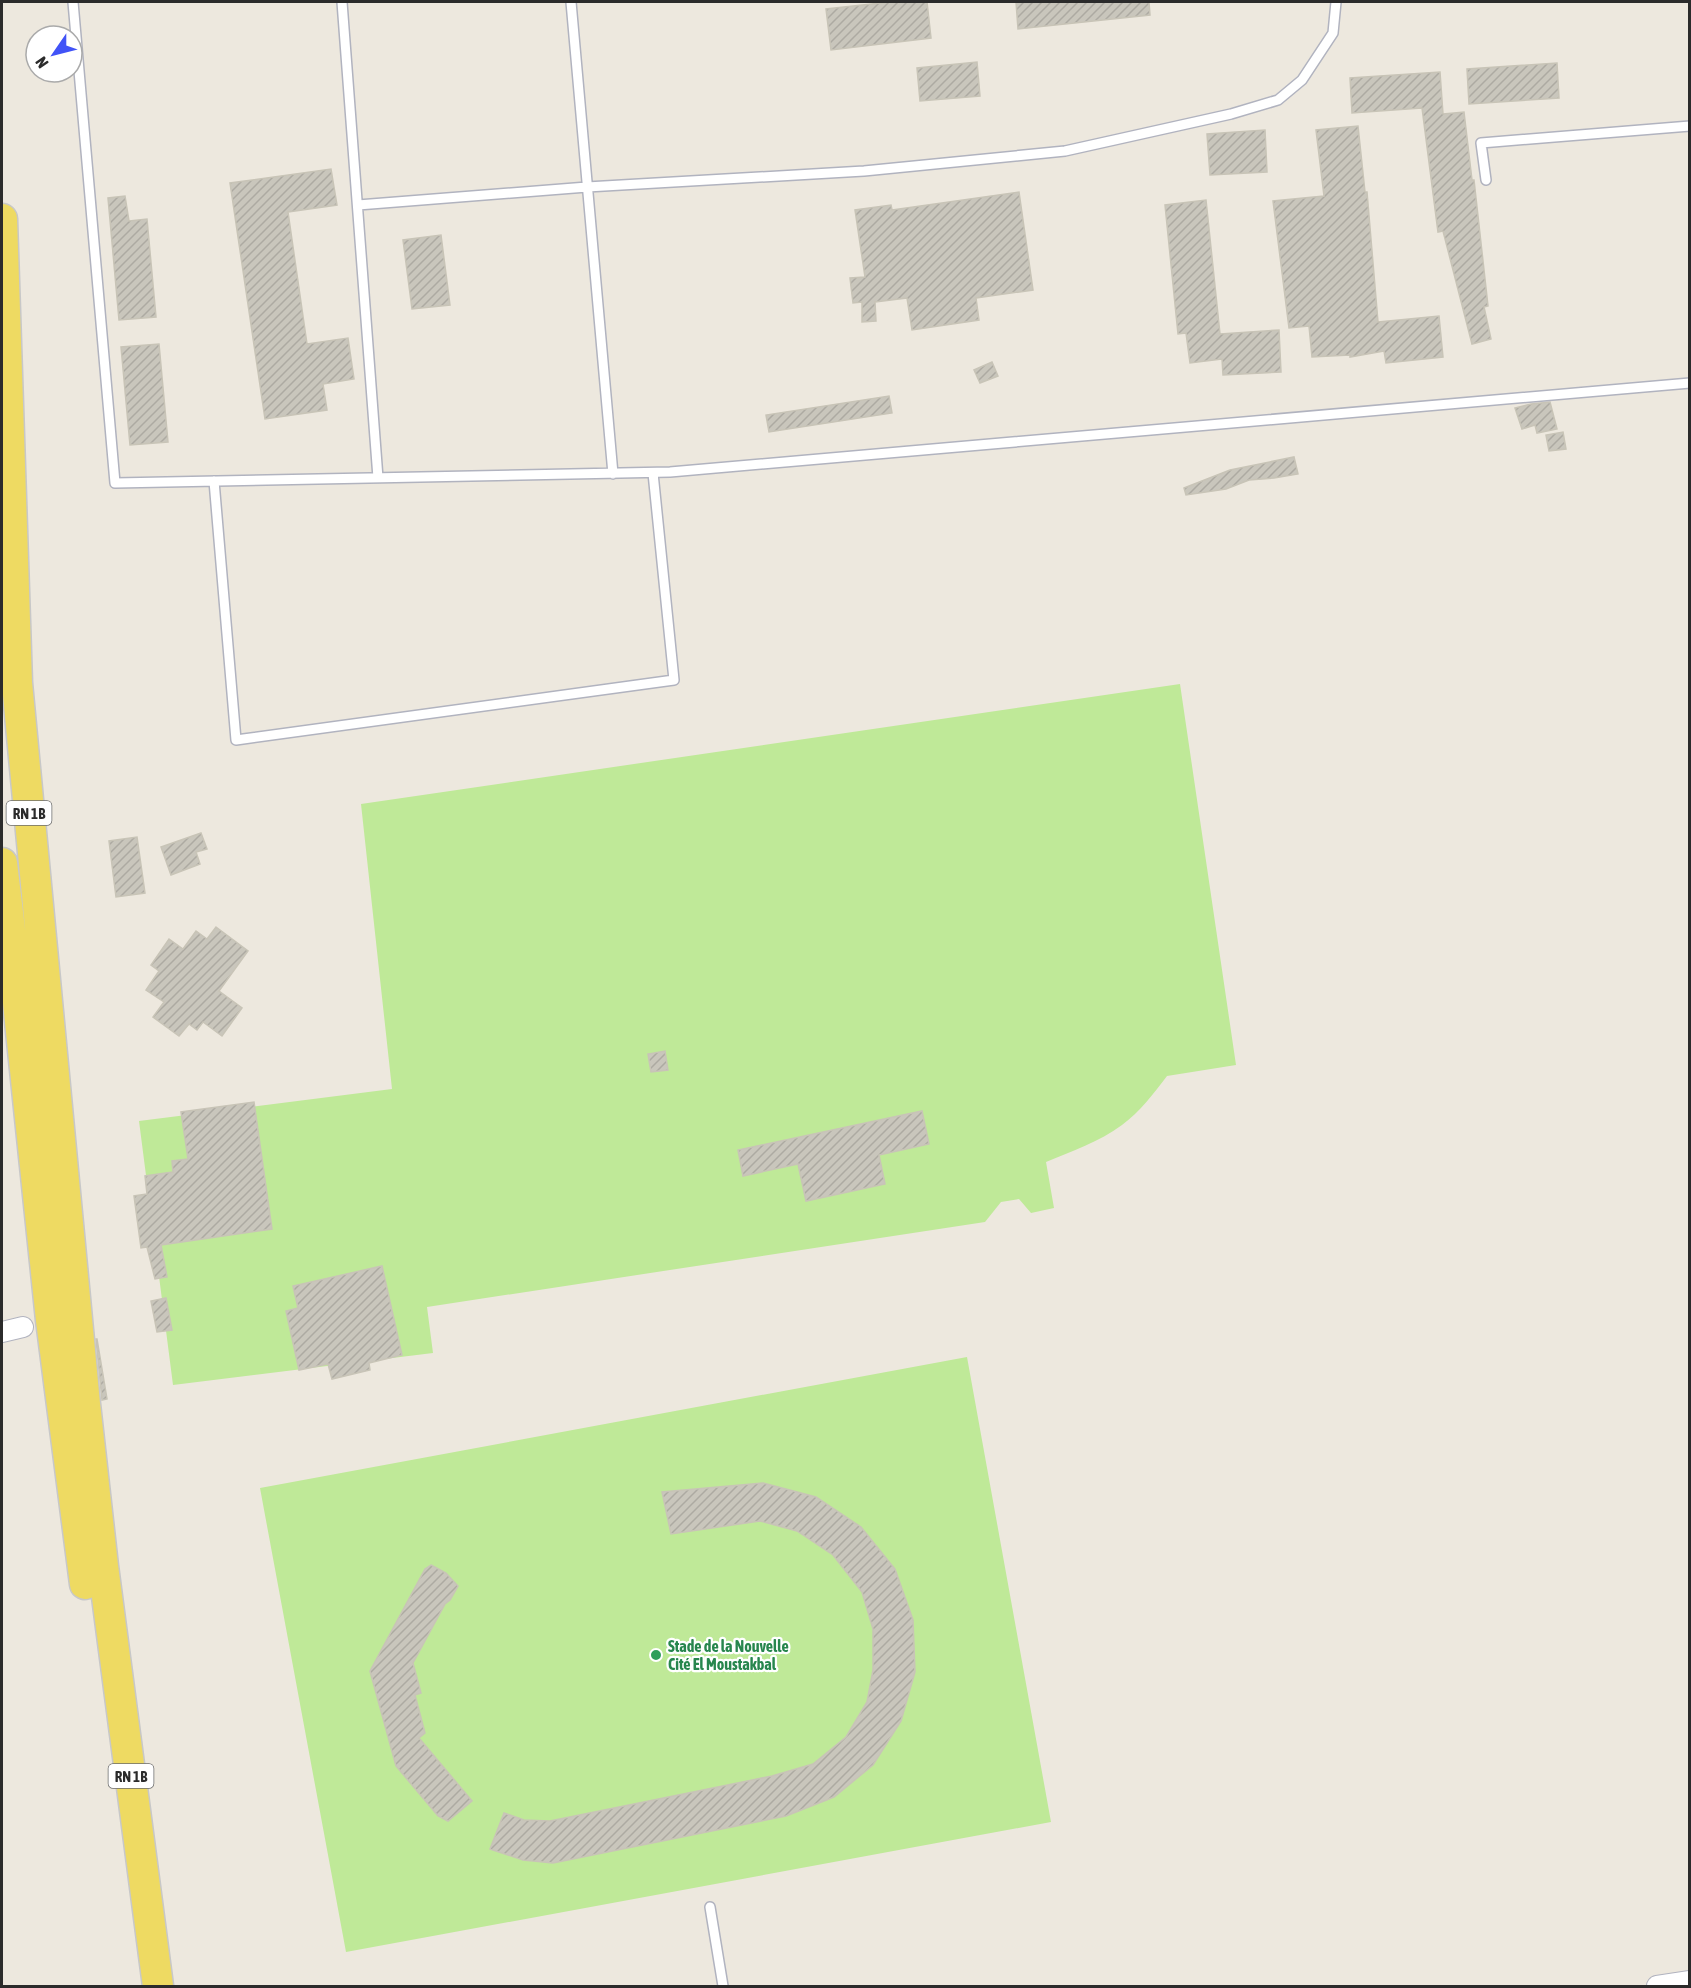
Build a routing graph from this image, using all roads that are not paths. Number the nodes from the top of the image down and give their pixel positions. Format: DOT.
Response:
graph roads {
  1 [pos="73,2"];
  2 [pos="342,2"];
  3 [pos="571,2"];
  4 [pos="1336,2"];
  5 [pos="1689,126"];
  6 [pos="1486,180"];
  7 [pos="588,187"];
  8 [pos="358,205"];
  9 [pos="2,219"];
  10 [pos="1689,383"];
  11 [pos="6,442"];
  12 [pos="653,473"];
  13 [pos="613,474"];
  14 [pos="378,478"];
  15 [pos="214,481"];
  16 [pos="2,862"];
  17 [pos="23,1327"];
  18 [pos="2,1332"];
  19 [pos="74,1406"];
  20 [pos="93,1567"];
  21 [pos="710,1907"];
  22 [pos="1689,1981"];
  23 [pos="138,1986"];
  24 [pos="158,1986"];
  25 [pos="723,1986"];
  26 [pos="1657,1986"];
  1 -- 15 [label="lane"];
  2 -- 8 [label="lane"];
  3 -- 7 [label="lane"];
  4 -- 7 [label="lane"];
  5 -- 6 [label="lane"];
  7 -- 8 [label="lane"];
  7 -- 13 [label="lane"];
  8 -- 14 [label="lane"];
  9 -- 11 [label="main road, RN 1B"];
  10 -- 12 [label="lane"];
  11 -- 19 [label="main road, RN 1B"];
  12 -- 13 [label="lane"];
  12 -- 15 [label="lane"];
  13 -- 14 [label="lane"];
  14 -- 15 [label="lane"];
  16 -- 19 [label="main road, RN 1B"];
  17 -- 18 [label="street"];
  19 -- 20 [label="main road, RN 1B"];
  20 -- 23 [label="main road, RN 1B"];
  20 -- 24 [label="main road, RN 1B"];
  21 -- 25 [label="lane"];
  22 -- 26 [label="street"];
}
